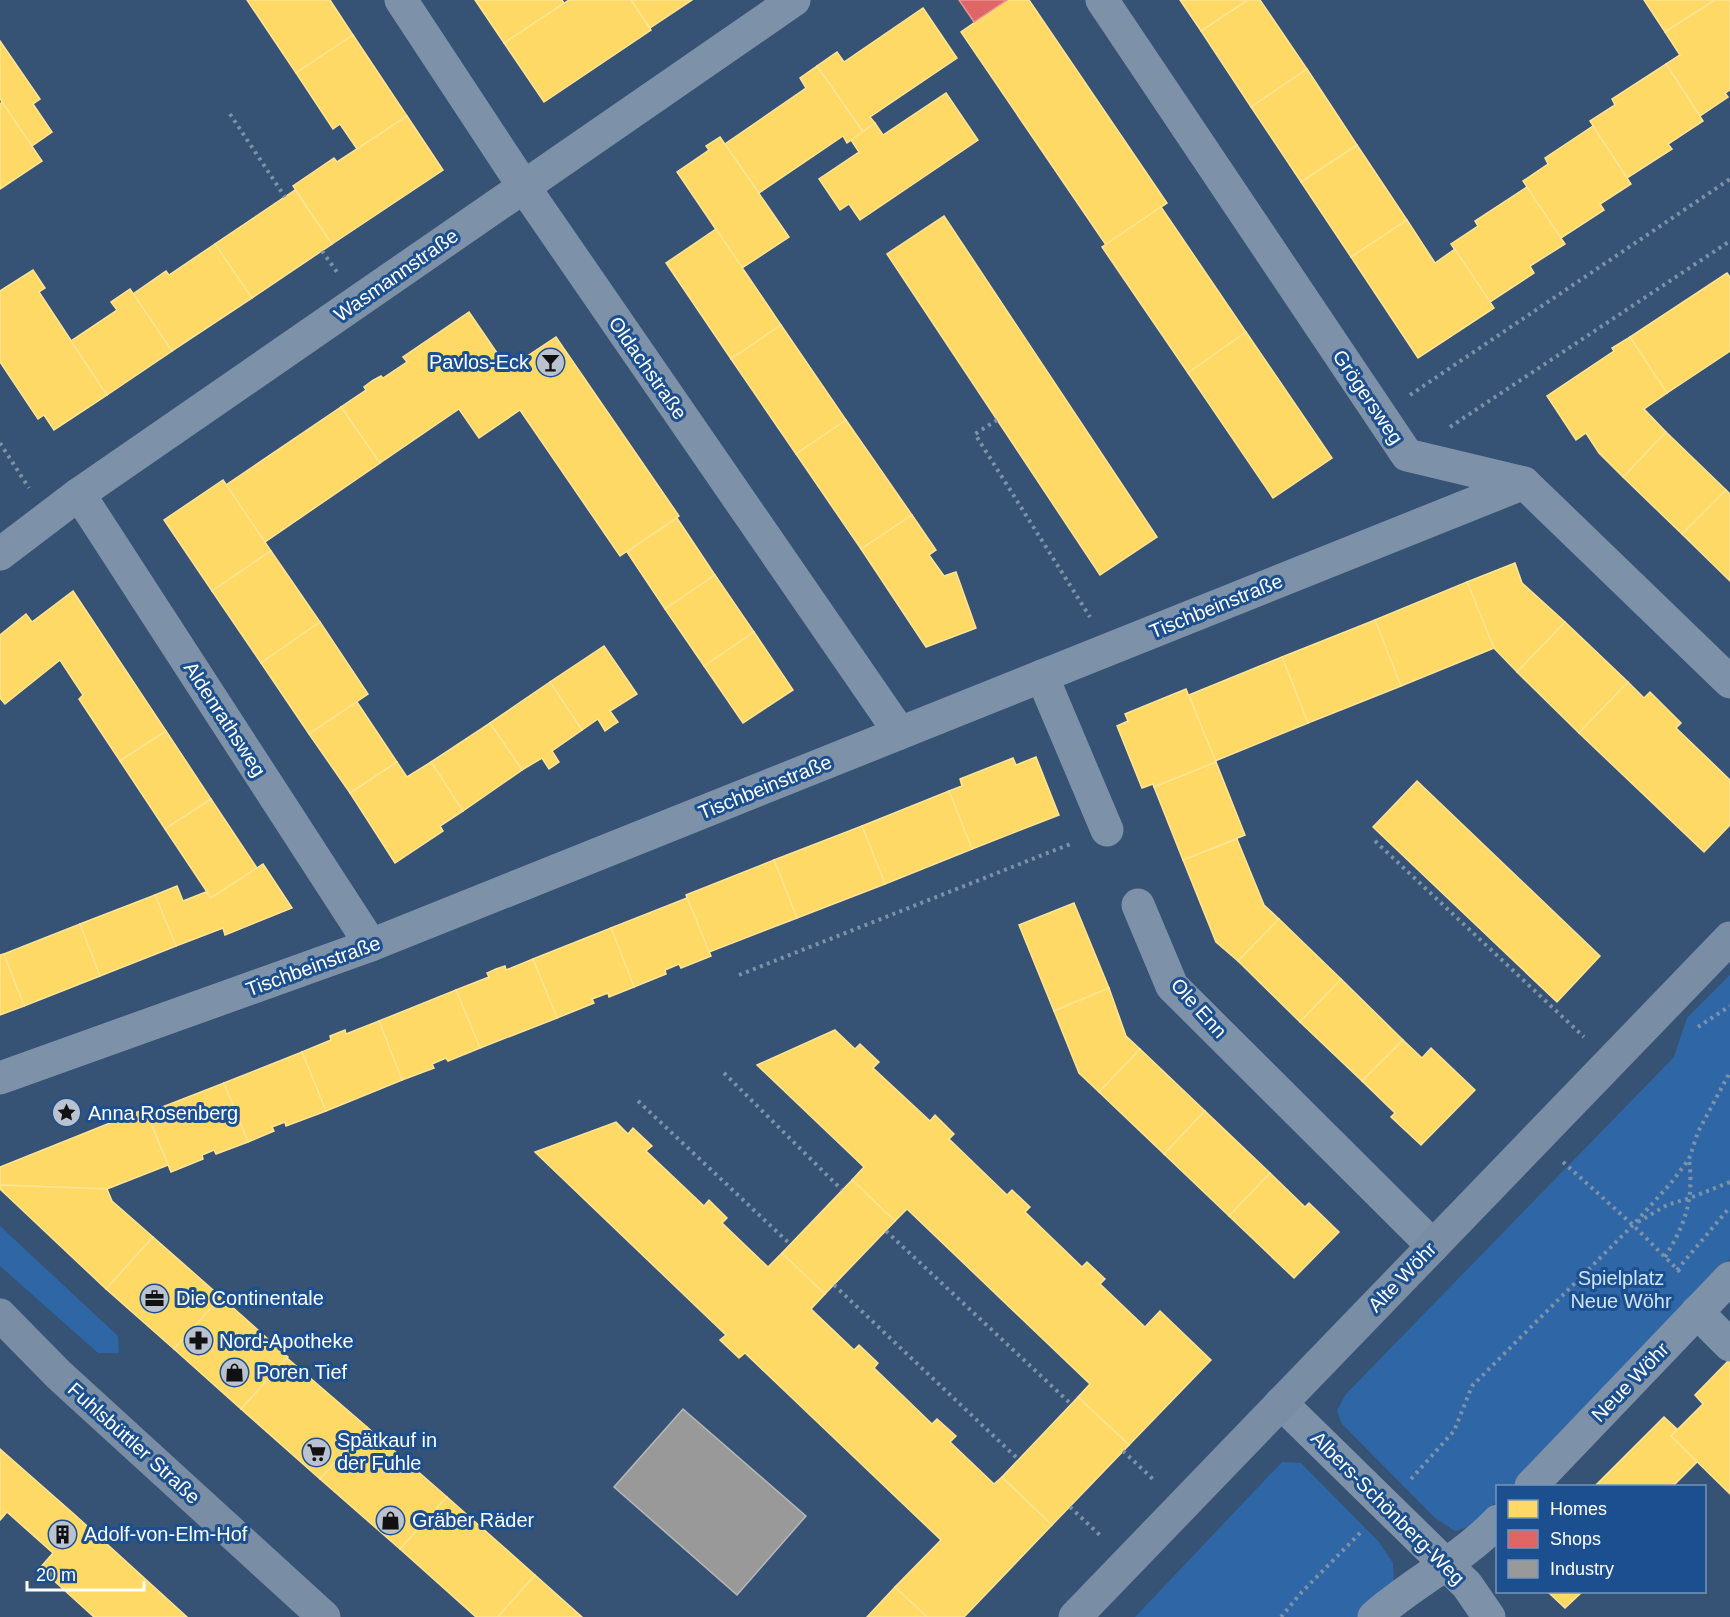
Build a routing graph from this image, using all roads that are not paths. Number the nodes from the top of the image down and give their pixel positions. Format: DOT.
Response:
graph roads {
  1 [pos="401,0"];
  2 [pos="794,0"];
  3 [pos="1102,0"];
  4 [pos="524,187"];
  5 [pos="1524,483"];
  6 [pos="79,494"];
  7 [pos="0,554"];
  8 [pos="1042,676"];
  9 [pos="1730,682"];
  10 [pos="900,733"];
  11 [pos="1107,830"];
  12 [pos="1138,905"];
  13 [pos="1730,938"];
  14 [pos="371,945"];
  15 [pos="0,1078"];
  16 [pos="1433,1246"];
  17 [pos="1730,1278"];
  18 [pos="1702,1306"];
  19 [pos="0,1315"];
  20 [pos="1730,1346"];
  21 [pos="1281,1403"];
  22 [pos="1532,1485"];
  23 [pos="1496,1522"];
  24 [pos="1446,1565"];
  25 [pos="324,1617"];
  26 [pos="1075,1617"];
  27 [pos="1374,1617"];
  28 [pos="1489,1617"];
  1 -- 4 [label="street, Oldachstraße"];
  2 -- 4 [label="street, Wasmannstraße"];
  3 -- 5 [label="street, Grögersweg"];
  4 -- 6 [label="street, Wasmannstraße"];
  4 -- 10 [label="street, Oldachstraße"];
  5 -- 8 [label="street, Tischbeinstraße"];
  5 -- 9 [label="street"];
  6 -- 7 [label="street, Wasmannstraße"];
  6 -- 14 [label="street, Aldenrathsweg"];
  8 -- 10 [label="street, Tischbeinstraße"];
  8 -- 11 [label="street"];
  10 -- 14 [label="street, Tischbeinstraße"];
  12 -- 16 [label="street, Ole Enn"];
  13 -- 16 [label="street, Alte Wöhr"];
  14 -- 15 [label="street, Tischbeinstraße"];
  16 -- 21 [label="street, Alte Wöhr"];
  17 -- 18 [label="street, Neue Wöhr"];
  18 -- 20 [label="street"];
  18 -- 22 [label="street, Neue Wöhr"];
  19 -- 25 [label="street, Fuhlsbüttler Straße"];
  21 -- 24 [label="street, Albers-Schönberg-Weg"];
  21 -- 26 [label="street, Alte Wöhr"];
  23 -- 24 [label="street"];
  24 -- 27 [label="street"];
  24 -- 28 [label="street, Albers-Schönberg-Weg"];
}
